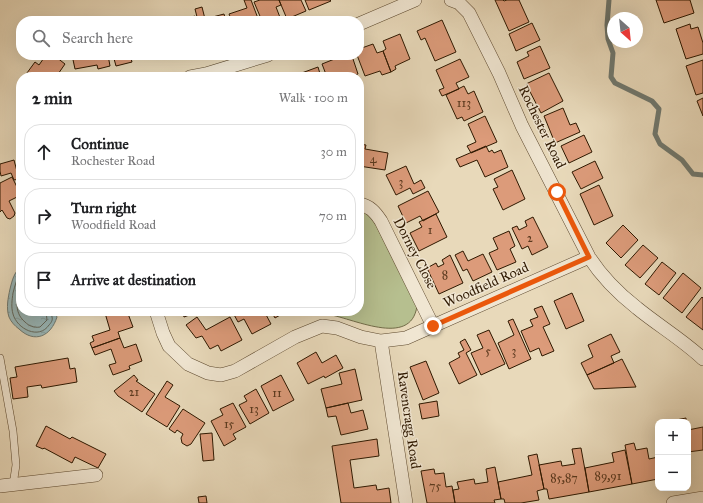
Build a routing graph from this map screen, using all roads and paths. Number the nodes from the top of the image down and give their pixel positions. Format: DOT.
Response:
graph roads {
  1 [pos="415,0"];
  2 [pos="455,2"];
  3 [pos="364,22"];
  4 [pos="252,60"];
  5 [pos="213,72"];
  6 [pos="364,206"];
  7 [pos="589,257"];
  8 [pos="158,316"];
  9 [pos="433,326"];
  10 [pos="381,341"];
  11 [pos="0,358"];
  12 [pos="703,359"];
  13 [pos="96,475"];
  14 [pos="13,485"];
  15 [pos="0,486"];
  16 [pos="703,498"];
  17 [pos="406,503"];
  18 [pos="673,503"];
  1 -- 3 [label="street"];
  2 -- 7 [label="street, Rochester Road"];
  4 -- 5 [label="street"];
  6 -- 9 [label="street, Dorney Close"];
  7 -- 9 [label="street, Woodfield Road"];
  7 -- 12 [label="street, Rochester Road"];
  8 -- 10 [label="street, Woodfield Road"];
  9 -- 10 [label="street, Woodfield Road"];
  10 -- 17 [label="street, Ravencragg Road"];
  11 -- 14 [label="lane"];
  13 -- 14 [label="street"];
  14 -- 15 [label="street"];
  16 -- 18 [label="street"];
}
